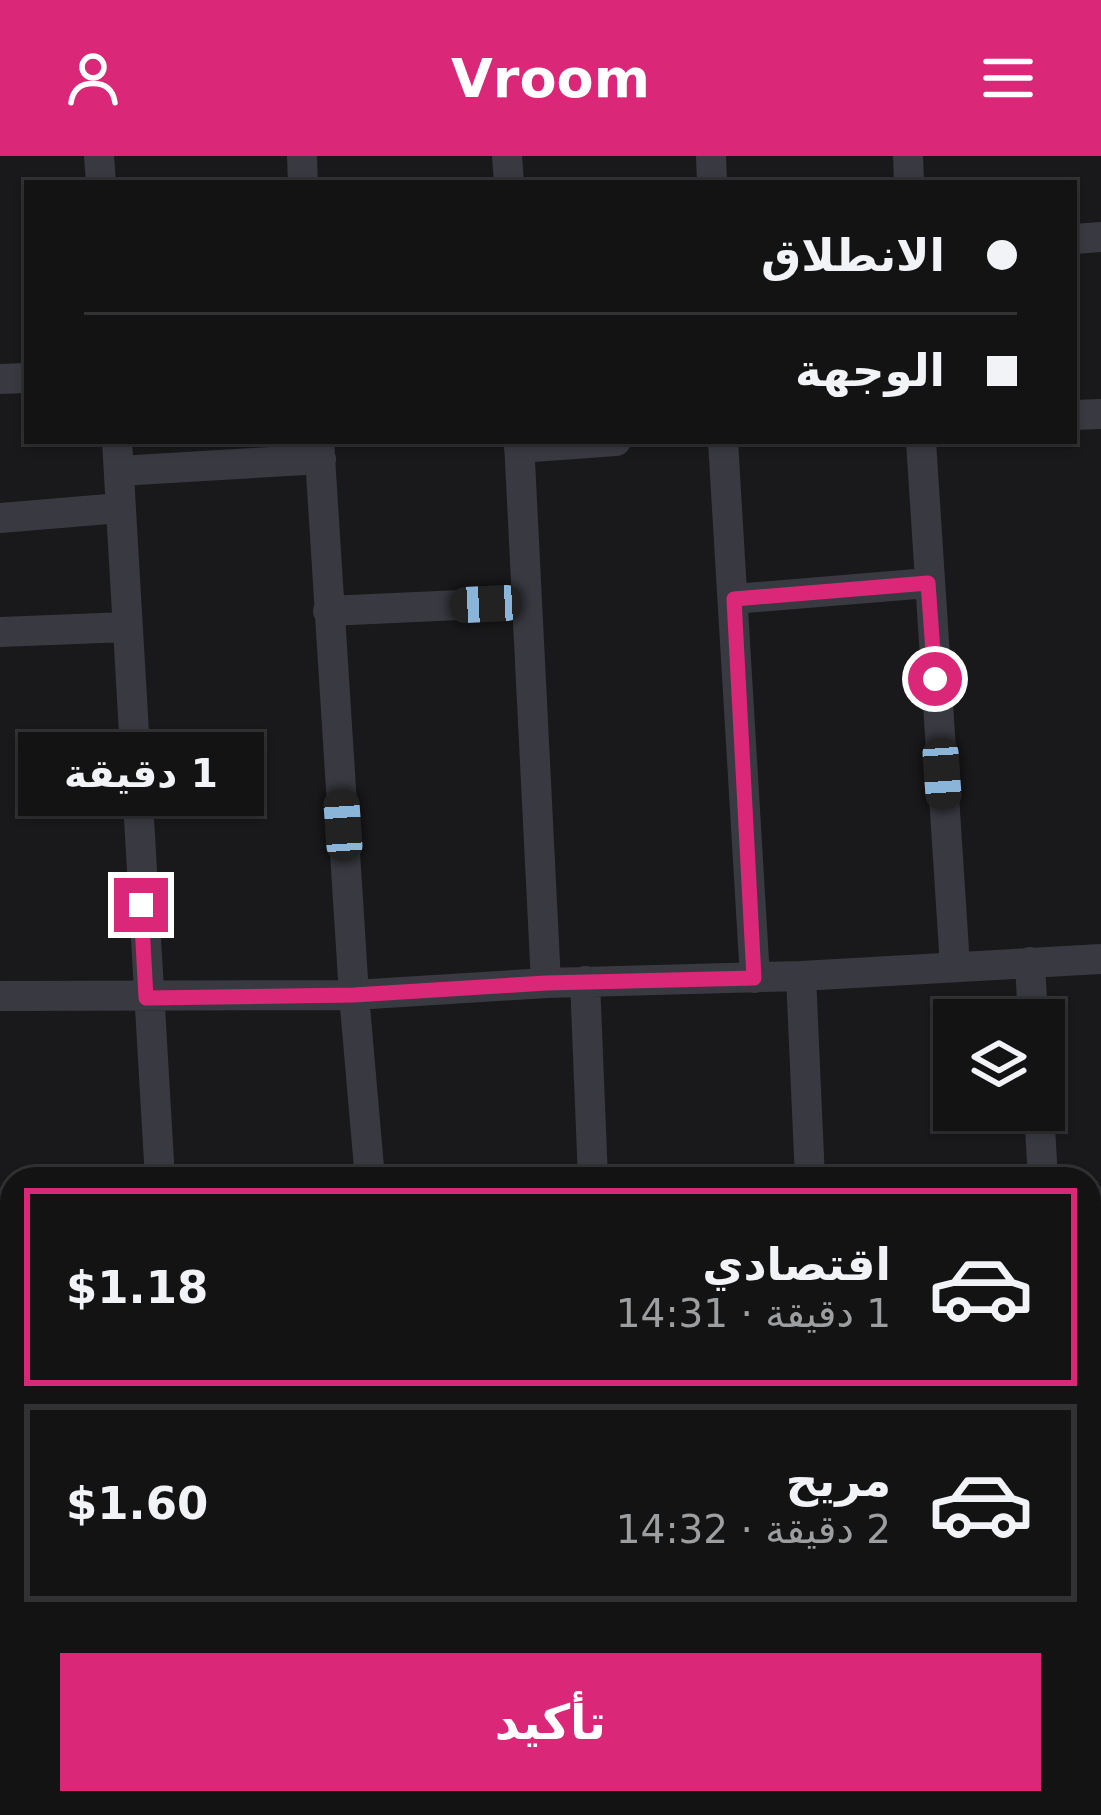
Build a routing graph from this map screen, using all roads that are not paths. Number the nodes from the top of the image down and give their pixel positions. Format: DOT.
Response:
graph roads {
  1 [pos="723,444"];
  2 [pos="922,444"];
  3 [pos="519,445"];
  4 [pos="320,450"];
  5 [pos="118,456"];
  6 [pos="120,508"];
  7 [pos="0,518"];
  8 [pos="928,583"];
  9 [pos="734,599"];
  10 [pos="526,602"];
  11 [pos="328,611"];
  12 [pos="127,627"];
  13 [pos="0,632"];
  14 [pos="1101,958"];
  15 [pos="1030,962"];
  16 [pos="955,966"];
  17 [pos="801,976"];
  18 [pos="754,978"];
  19 [pos="585,981"];
  20 [pos="546,983"];
  21 [pos="354,995"];
  22 [pos="0,996"];
  23 [pos="146,998"];
  24 [pos="1033,999"];
  25 [pos="1040,1131"];
  26 [pos="159,1167"];
  27 [pos="369,1167"];
  28 [pos="593,1167"];
  29 [pos="809,1167"];
  30 [pos="1042,1167"];
  1 -- 9 [label="street"];
  2 -- 8 [label="street"];
  3 -- 10 [label="street"];
  4 -- 5 [label="street"];
  4 -- 11 [label="street"];
  5 -- 6 [label="street"];
  6 -- 7 [label="street"];
  6 -- 12 [label="street"];
  8 -- 9 [label="street"];
  8 -- 16 [label="street"];
  9 -- 18 [label="street"];
  10 -- 11 [label="street"];
  10 -- 20 [label="street"];
  11 -- 21 [label="street"];
  12 -- 13 [label="street"];
  12 -- 23 [label="street"];
  14 -- 15 [label="street"];
  15 -- 16 [label="street"];
  15 -- 24 [label="street"];
  16 -- 17 [label="street"];
  17 -- 18 [label="street"];
  17 -- 29 [label="street"];
  18 -- 19 [label="street"];
  19 -- 20 [label="street"];
  19 -- 28 [label="street"];
  20 -- 21 [label="street"];
  21 -- 23 [label="street"];
  21 -- 27 [label="street"];
  22 -- 23 [label="street"];
  23 -- 26 [label="street"];
  25 -- 30 [label="street"];
}
